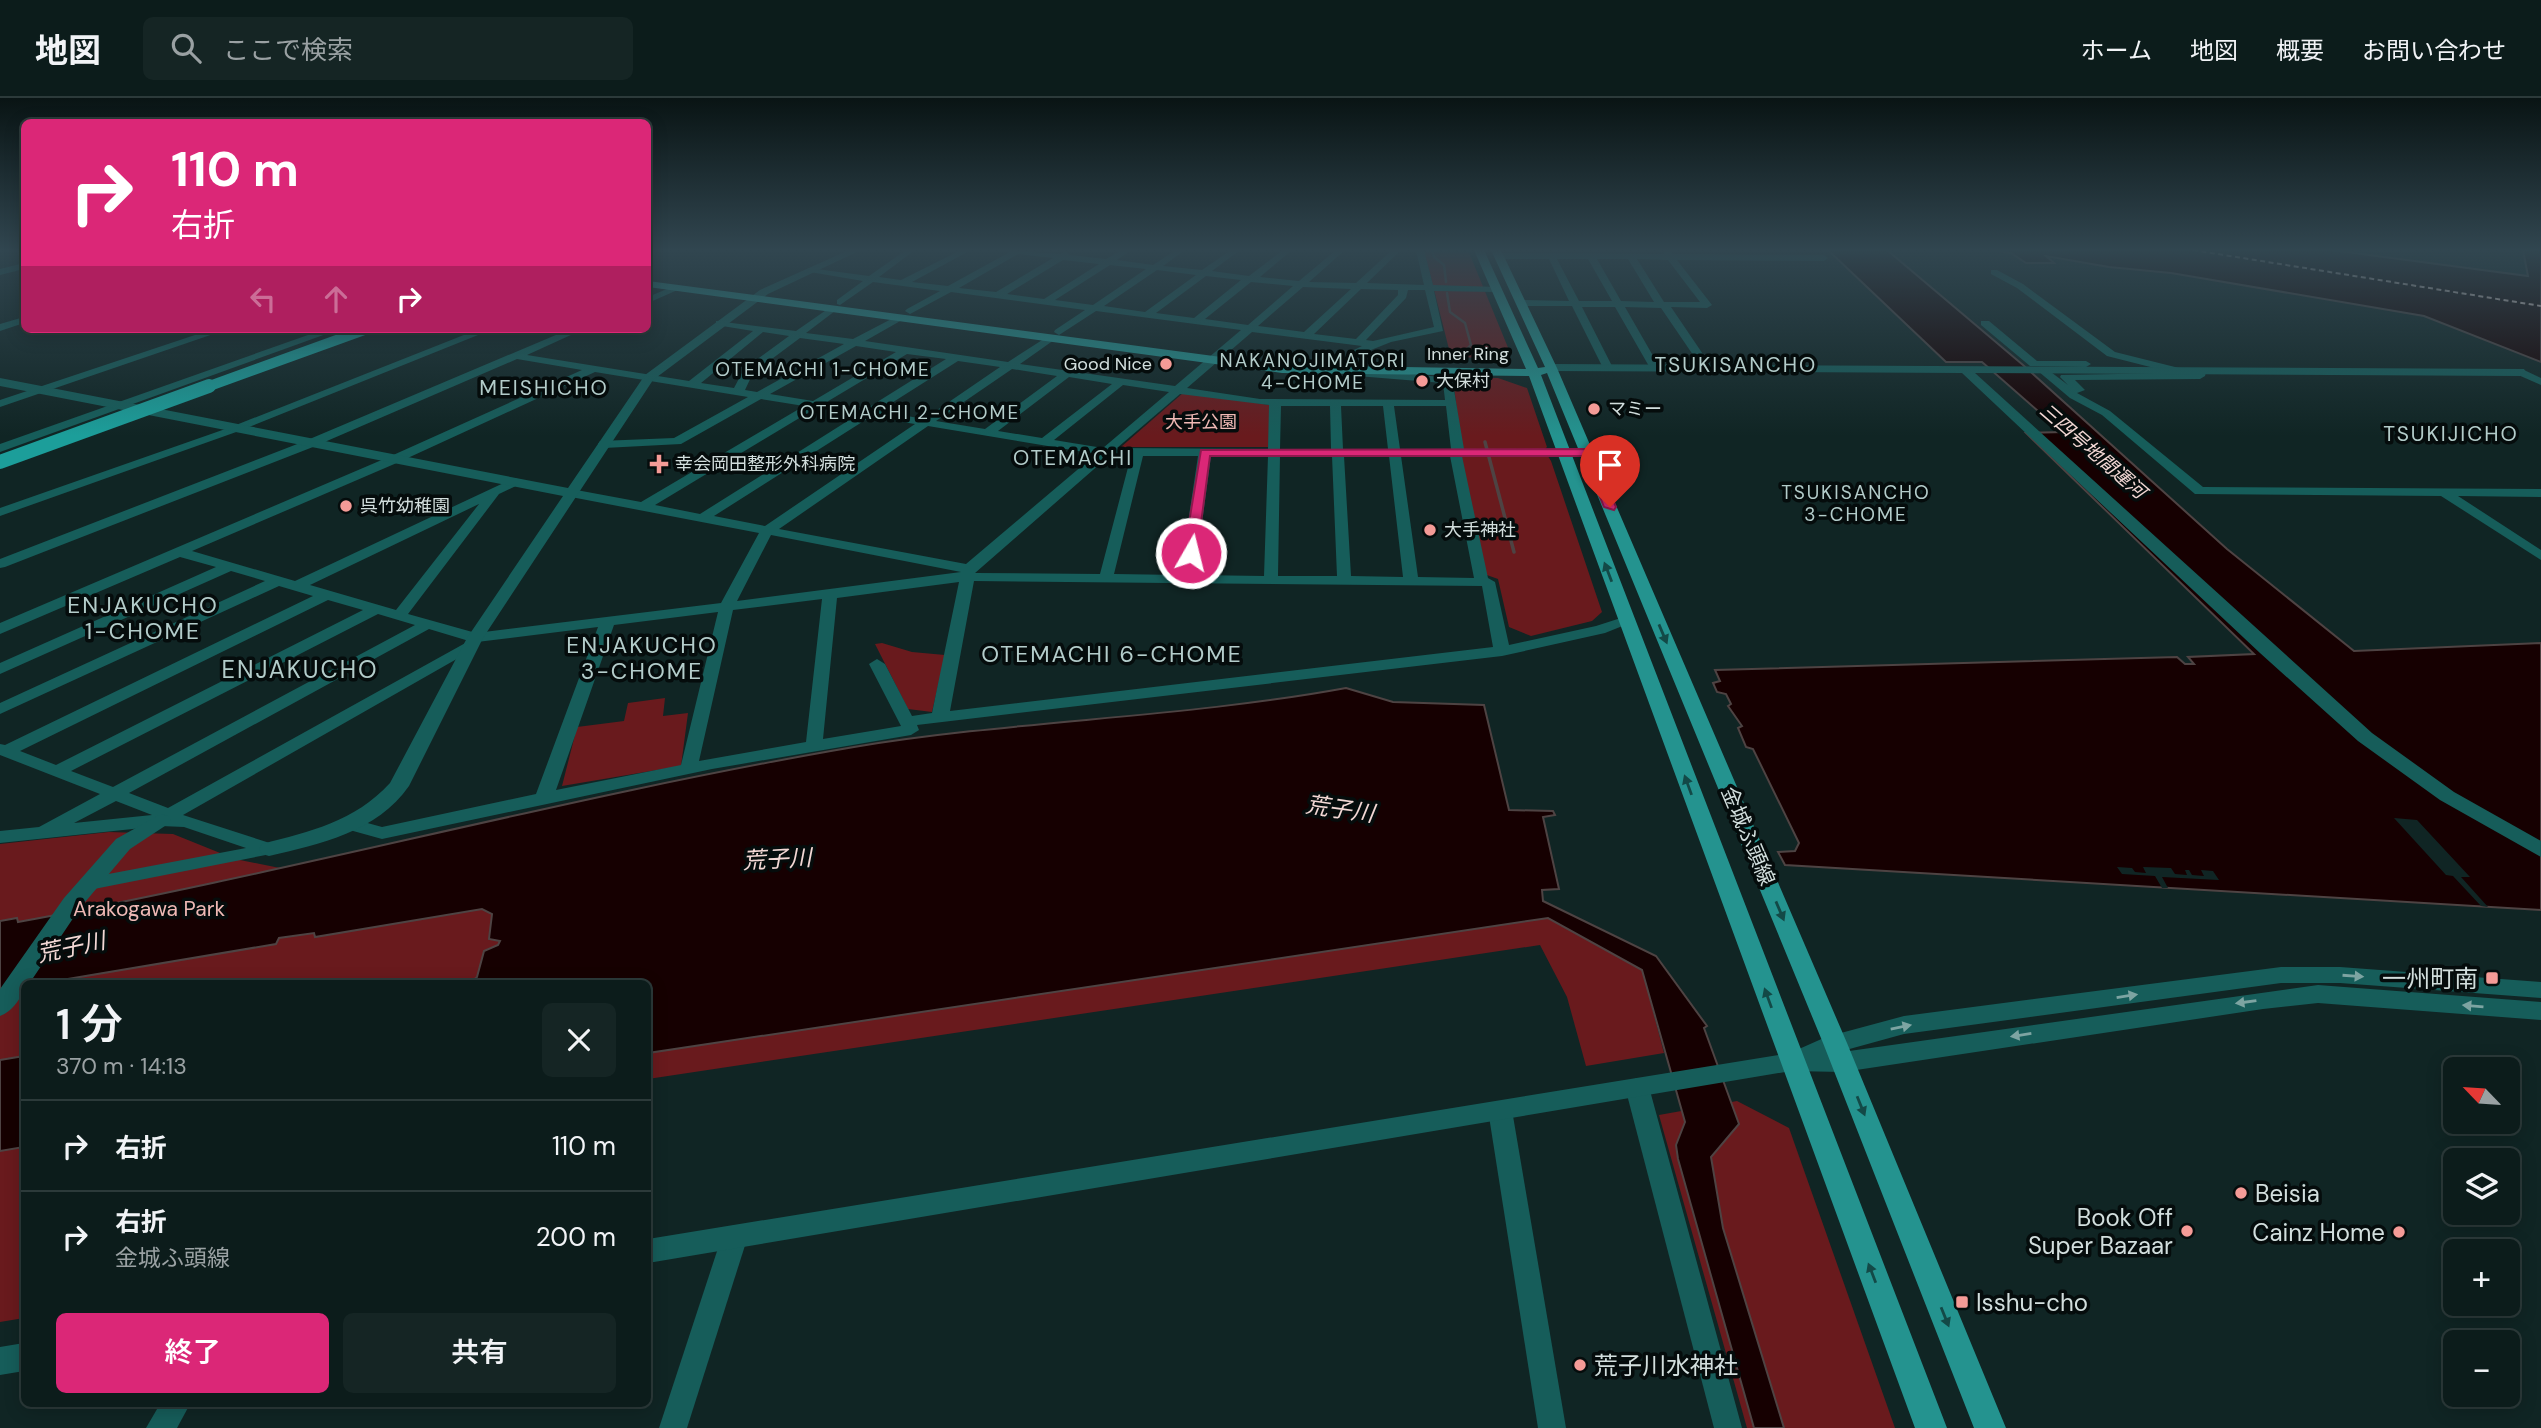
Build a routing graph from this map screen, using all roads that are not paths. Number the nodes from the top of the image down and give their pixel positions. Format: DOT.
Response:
graph roads {
  1 [pos="736,312"];
  2 [pos="826,312"];
  3 [pos="870,312"];
  4 [pos="916,312"];
  5 [pos="1088,312"];
  6 [pos="1125,312"];
  7 [pos="1151,312"];
  8 [pos="1208,312"];
  9 [pos="1269,312"];
  10 [pos="1331,312"];
  11 [pos="1390,312"];
  12 [pos="1435,312"];
  13 [pos="1508,312"];
  14 [pos="1523,312"];
  15 [pos="1580,312"];
  16 [pos="1624,312"];
  17 [pos="1668,312"];
  18 [pos="2055,312"];
  19 [pos="1147,315"];
  20 [pos="899,318"];
  21 [pos="21,321"];
  22 [pos="1197,321"];
  23 [pos="720,323"];
  24 [pos="1985,323"];
  25 [pos="0,328"];
  26 [pos="1251,328"];
  27 [pos="761,329"];
  28 [pos="211,333"];
  29 [pos="324,333"];
  30 [pos="338,333"];
  31 [pos="356,333"];
  32 [pos="367,333"];
  33 [pos="478,333"];
  34 [pos="570,333"];
  35 [pos="797,334"];
  36 [pos="1055,335"];
  37 [pos="1307,335"];
  38 [pos="854,343"];
  39 [pos="1365,343"];
  40 [pos="906,350"];
  41 [pos="515,356"];
  42 [pos="957,357"];
  43 [pos="1217,357"];
  44 [pos="1011,365"];
  45 [pos="2154,365"];
  46 [pos="1345,367"];
  47 [pos="1538,368"];
  48 [pos="1608,368"];
  49 [pos="1655,368"];
  50 [pos="593,369"];
  51 [pos="1708,369"];
  52 [pos="1966,371"];
  53 [pos="2043,371"];
  54 [pos="2179,371"];
  55 [pos="2203,371"];
  56 [pos="2520,372"];
  57 [pos="1068,373"];
  58 [pos="2541,376"];
  59 [pos="649,378"];
  60 [pos="1122,381"];
  61 [pos="0,382"];
  62 [pos="2541,382"];
  63 [pos="691,385"];
  64 [pos="41,390"];
  65 [pos="1180,390"];
  66 [pos="738,392"];
  67 [pos="759,396"];
  68 [pos="1275,402"];
  69 [pos="1335,402"];
  70 [pos="1388,403"];
  71 [pos="1451,403"];
  72 [pos="0,404"];
  73 [pos="815,405"];
  74 [pos="125,407"];
  75 [pos="151,412"];
  76 [pos="868,413"];
  77 [pos="2106,413"];
  78 [pos="925,423"];
  79 [pos="236,429"];
  80 [pos="987,433"];
  81 [pos="1044,442"];
  82 [pos="309,443"];
  83 [pos="604,444"];
  84 [pos="0,448"];
  85 [pos="1108,452"];
  86 [pos="1138,452"];
  87 [pos="1205,452"];
  88 [pos="1275,452"];
  89 [pos="1337,453"];
  90 [pos="1393,453"];
  91 [pos="1461,453"];
  92 [pos="1564,453"];
  93 [pos="1587,453"];
  94 [pos="0,454"];
  95 [pos="395,459"];
  96 [pos="0,462"];
  97 [pos="0,468"];
  98 [pos="514,482"];
  99 [pos="495,491"];
  100 [pos="2443,492"];
  101 [pos="2541,493"];
  102 [pos="571,494"];
  103 [pos="643,507"];
  104 [pos="0,512"];
  105 [pos="702,518"];
  106 [pos="767,531"];
  107 [pos="179,552"];
  108 [pos="2541,556"];
  109 [pos="0,564"];
  110 [pos="229,567"];
  111 [pos="969,573"];
  112 [pos="1106,578"];
  113 [pos="1187,579"];
  114 [pos="1271,580"];
  115 [pos="277,581"];
  116 [pos="1344,581"];
  117 [pos="1411,581"];
  118 [pos="1482,582"];
  119 [pos="296,586"];
  120 [pos="830,593"];
  121 [pos="326,594"];
  122 [pos="727,606"];
  123 [pos="377,609"];
  124 [pos="399,616"];
  125 [pos="608,621"];
  126 [pos="1627,621"];
  127 [pos="428,624"];
  128 [pos="0,629"];
  129 [pos="473,642"];
  130 [pos="1502,651"];
  131 [pos="877,664"];
  132 [pos="0,669"];
  133 [pos="0,709"];
  134 [pos="940,717"];
  135 [pos="907,722"];
  136 [pos="814,744"];
  137 [pos="3,750"];
  138 [pos="689,768"];
  139 [pos="57,771"];
  140 [pos="114,794"];
  141 [pos="544,798"];
  142 [pos="166,818"];
  143 [pos="353,825"];
  144 [pos="46,831"];
  145 [pos="0,837"];
  146 [pos="269,849"];
  147 [pos="2541,850"];
  148 [pos="89,884"];
  149 [pos="2541,990"];
  150 [pos="3,1002"];
  151 [pos="2541,1011"];
  152 [pos="1839,1053"];
  153 [pos="1791,1062"];
  154 [pos="1637,1087"];
  155 [pos="1500,1110"];
  156 [pos="735,1236"];
  157 [pos="651,1250"];
  158 [pos="21,1358"];
  159 [pos="0,1361"];
  160 [pos="174,1407"];
  161 [pos="160,1428"];
  162 [pos="673,1428"];
  163 [pos="1552,1428"];
  164 [pos="1728,1428"];
  165 [pos="1931,1428"];
  166 [pos="1990,1428"];
  1 -- 23 [label="street"];
  2 -- 35 [label="street"];
  3 -- 20 [label="main road, Inner Ring"];
  4 -- 36 [label="main road, Inner Ring"];
  5 -- 36 [label="street"];
  6 -- 19 [label="street"];
  7 -- 19 [label="street"];
  8 -- 22 [label="street"];
  9 -- 26 [label="street"];
  10 -- 37 [label="street"];
  11 -- 39 [label="street"];
  12 -- 39 [label="street"];
  13 -- 47 [label="main road, 金城ふ頭線"];
  14 -- 47 [label="main road, 金城ふ頭線"];
  15 -- 48 [label="street"];
  16 -- 49 [label="street"];
  17 -- 51 [label="street"];
  18 -- 45 [label="street"];
  19 -- 22 [label="street"];
  20 -- 36 [label="main road, Inner Ring"];
  20 -- 38 [label="street"];
  21 -- 25 [label="street"];
  22 -- 26 [label="street"];
  23 -- 27 [label="street"];
  23 -- 59 [label="street"];
  24 -- 45 [label="street"];
  26 -- 37 [label="street"];
  26 -- 43 [label="street"];
  27 -- 35 [label="street"];
  27 -- 63 [label="street"];
  28 -- 64 [label="street"];
  29 -- 74 [label="street"];
  30 -- 74 [label="highway"];
  31 -- 96 [label="highway, bridge"];
  32 -- 75 [label="street"];
  33 -- 79 [label="street"];
  34 -- 41 [label="street"];
  35 -- 38 [label="street"];
  35 -- 66 [label="street"];
  36 -- 43 [label="main road, Inner Ring"];
  36 -- 44 [label="street"];
  37 -- 39 [label="street"];
  38 -- 40 [label="street"];
  38 -- 67 [label="street"];
  39 -- 46 [label="street"];
  40 -- 42 [label="street"];
  40 -- 73 [label="street"];
  41 -- 50 [label="street"];
  41 -- 82 [label="street"];
  42 -- 44 [label="street"];
  42 -- 76 [label="street"];
  43 -- 46 [label="main road, Inner Ring"];
  43 -- 65 [label="street"];
  44 -- 57 [label="street"];
  44 -- 78 [label="street"];
  45 -- 54 [label="street"];
  46 -- 47 [label="main road, Inner Ring"];
  46 -- 71 [label="street"];
  47 -- 48 [label="street"];
  47 -- 92 [label="main road, 金城ふ頭線"];
  47 -- 93 [label="main road, 金城ふ頭線"];
  48 -- 49 [label="street"];
  49 -- 51 [label="street"];
  50 -- 59 [label="street"];
  50 -- 95 [label="street"];
  51 -- 52 [label="street"];
  52 -- 53 [label="street"];
  52 -- 147 [label="street"];
  53 -- 54 [label="street"];
  53 -- 77 [label="street"];
  54 -- 55 [label="street"];
  55 -- 56 [label="street"];
  55 -- 77 [label="street"];
  56 -- 58 [label="street"];
  56 -- 62 [label="street"];
  57 -- 60 [label="street"];
  57 -- 80 [label="street"];
  59 -- 63 [label="street"];
  59 -- 83 [label="street"];
  60 -- 65 [label="street"];
  60 -- 81 [label="street"];
  61 -- 64 [label="street"];
  63 -- 66 [label="street"];
  64 -- 72 [label="street"];
  64 -- 74 [label="street"];
  65 -- 68 [label="street"];
  65 -- 85 [label="street"];
  66 -- 67 [label="street"];
  67 -- 73 [label="street"];
  67 -- 83 [label="street"];
  68 -- 69 [label="street"];
  68 -- 88 [label="street"];
  69 -- 70 [label="street"];
  69 -- 89 [label="street"];
  70 -- 71 [label="street"];
  70 -- 90 [label="street"];
  71 -- 91 [label="street"];
  73 -- 76 [label="street"];
  73 -- 103 [label="street"];
  74 -- 75 [label="street"];
  74 -- 84 [label="street"];
  74 -- 94 [label="highway"];
  75 -- 79 [label="street"];
  75 -- 97 [label="street"];
  76 -- 78 [label="street"];
  76 -- 105 [label="street"];
  77 -- 100 [label="street"];
  78 -- 80 [label="street"];
  78 -- 106 [label="street"];
  79 -- 82 [label="street"];
  79 -- 104 [label="street"];
  80 -- 81 [label="street"];
  81 -- 85 [label="street"];
  82 -- 95 [label="street"];
  82 -- 109 [label="street"];
  83 -- 102 [label="street"];
  85 -- 86 [label="street"];
  85 -- 111 [label="street"];
  86 -- 87 [label="street"];
  86 -- 112 [label="street"];
  87 -- 88 [label="street"];
  87 -- 113 [label="street"];
  88 -- 89 [label="street"];
  88 -- 114 [label="street"];
  89 -- 90 [label="street"];
  89 -- 116 [label="street"];
  90 -- 91 [label="street"];
  90 -- 117 [label="street"];
  91 -- 92 [label="street"];
  91 -- 118 [label="street"];
  92 -- 93 [label="street"];
  126 -- 92 [label="main road, 金城ふ頭線, one-way"];
  93 -- 152 [label="main road, 金城ふ頭線, one-way"];
  95 -- 98 [label="street"];
  95 -- 107 [label="street"];
  98 -- 99 [label="street"];
  98 -- 102 [label="street"];
  99 -- 119 [label="street"];
  99 -- 124 [label="street"];
  100 -- 101 [label="street"];
  100 -- 108 [label="street"];
  102 -- 103 [label="street"];
  102 -- 129 [label="street"];
  103 -- 105 [label="street"];
  105 -- 106 [label="street"];
  106 -- 111 [label="street"];
  106 -- 122 [label="street"];
  107 -- 110 [label="street"];
  107 -- 128 [label="street"];
  110 -- 115 [label="street"];
  110 -- 132 [label="street"];
  111 -- 112 [label="street"];
  111 -- 120 [label="street"];
  111 -- 134 [label="street"];
  112 -- 113 [label="street"];
  113 -- 114 [label="street"];
  114 -- 116 [label="street"];
  115 -- 119 [label="street"];
  115 -- 133 [label="street"];
  116 -- 117 [label="street"];
  117 -- 118 [label="street"];
  118 -- 130 [label="street"];
  119 -- 121 [label="street"];
  120 -- 122 [label="street"];
  120 -- 136 [label="street"];
  121 -- 123 [label="street"];
  121 -- 137 [label="street"];
  122 -- 125 [label="street"];
  122 -- 138 [label="street"];
  123 -- 124 [label="street"];
  123 -- 139 [label="street"];
  124 -- 127 [label="street"];
  125 -- 129 [label="street"];
  125 -- 141 [label="street"];
  126 -- 130 [label="street"];
  153 -- 126 [label="main road, 金城ふ頭線, one-way"];
  127 -- 129 [label="street"];
  127 -- 140 [label="street"];
  129 -- 142 [label="street"];
  129 -- 143 [label="street"];
  130 -- 134 [label="street"];
  131 -- 135 [label="street"];
  134 -- 135 [label="street"];
  135 -- 136 [label="street"];
  136 -- 138 [label="street"];
  137 -- 139 [label="street"];
  138 -- 141 [label="street"];
  139 -- 140 [label="street"];
  140 -- 142 [label="street"];
  140 -- 144 [label="street"];
  141 -- 143 [label="street"];
  142 -- 144 [label="street"];
  142 -- 146 [label="street"];
  142 -- 148 [label="street"];
  143 -- 146 [label="street"];
  144 -- 145 [label="street"];
  146 -- 148 [label="street"];
  148 -- 150 [label="street"];
  152 -- 149 [label="street, one-way"];
  151 -- 152 [label="street, one-way"];
  152 -- 153 [label="street"];
  152 -- 166 [label="main road, 金城ふ頭線, one-way"];
  153 -- 154 [label="street"];
  165 -- 153 [label="main road, 金城ふ頭線, one-way"];
  154 -- 155 [label="street"];
  154 -- 164 [label="street"];
  155 -- 156 [label="street"];
  155 -- 163 [label="street"];
  156 -- 157 [label="street"];
  156 -- 162 [label="street"];
  158 -- 159 [label="street"];
  160 -- 161 [label="street"];
}
